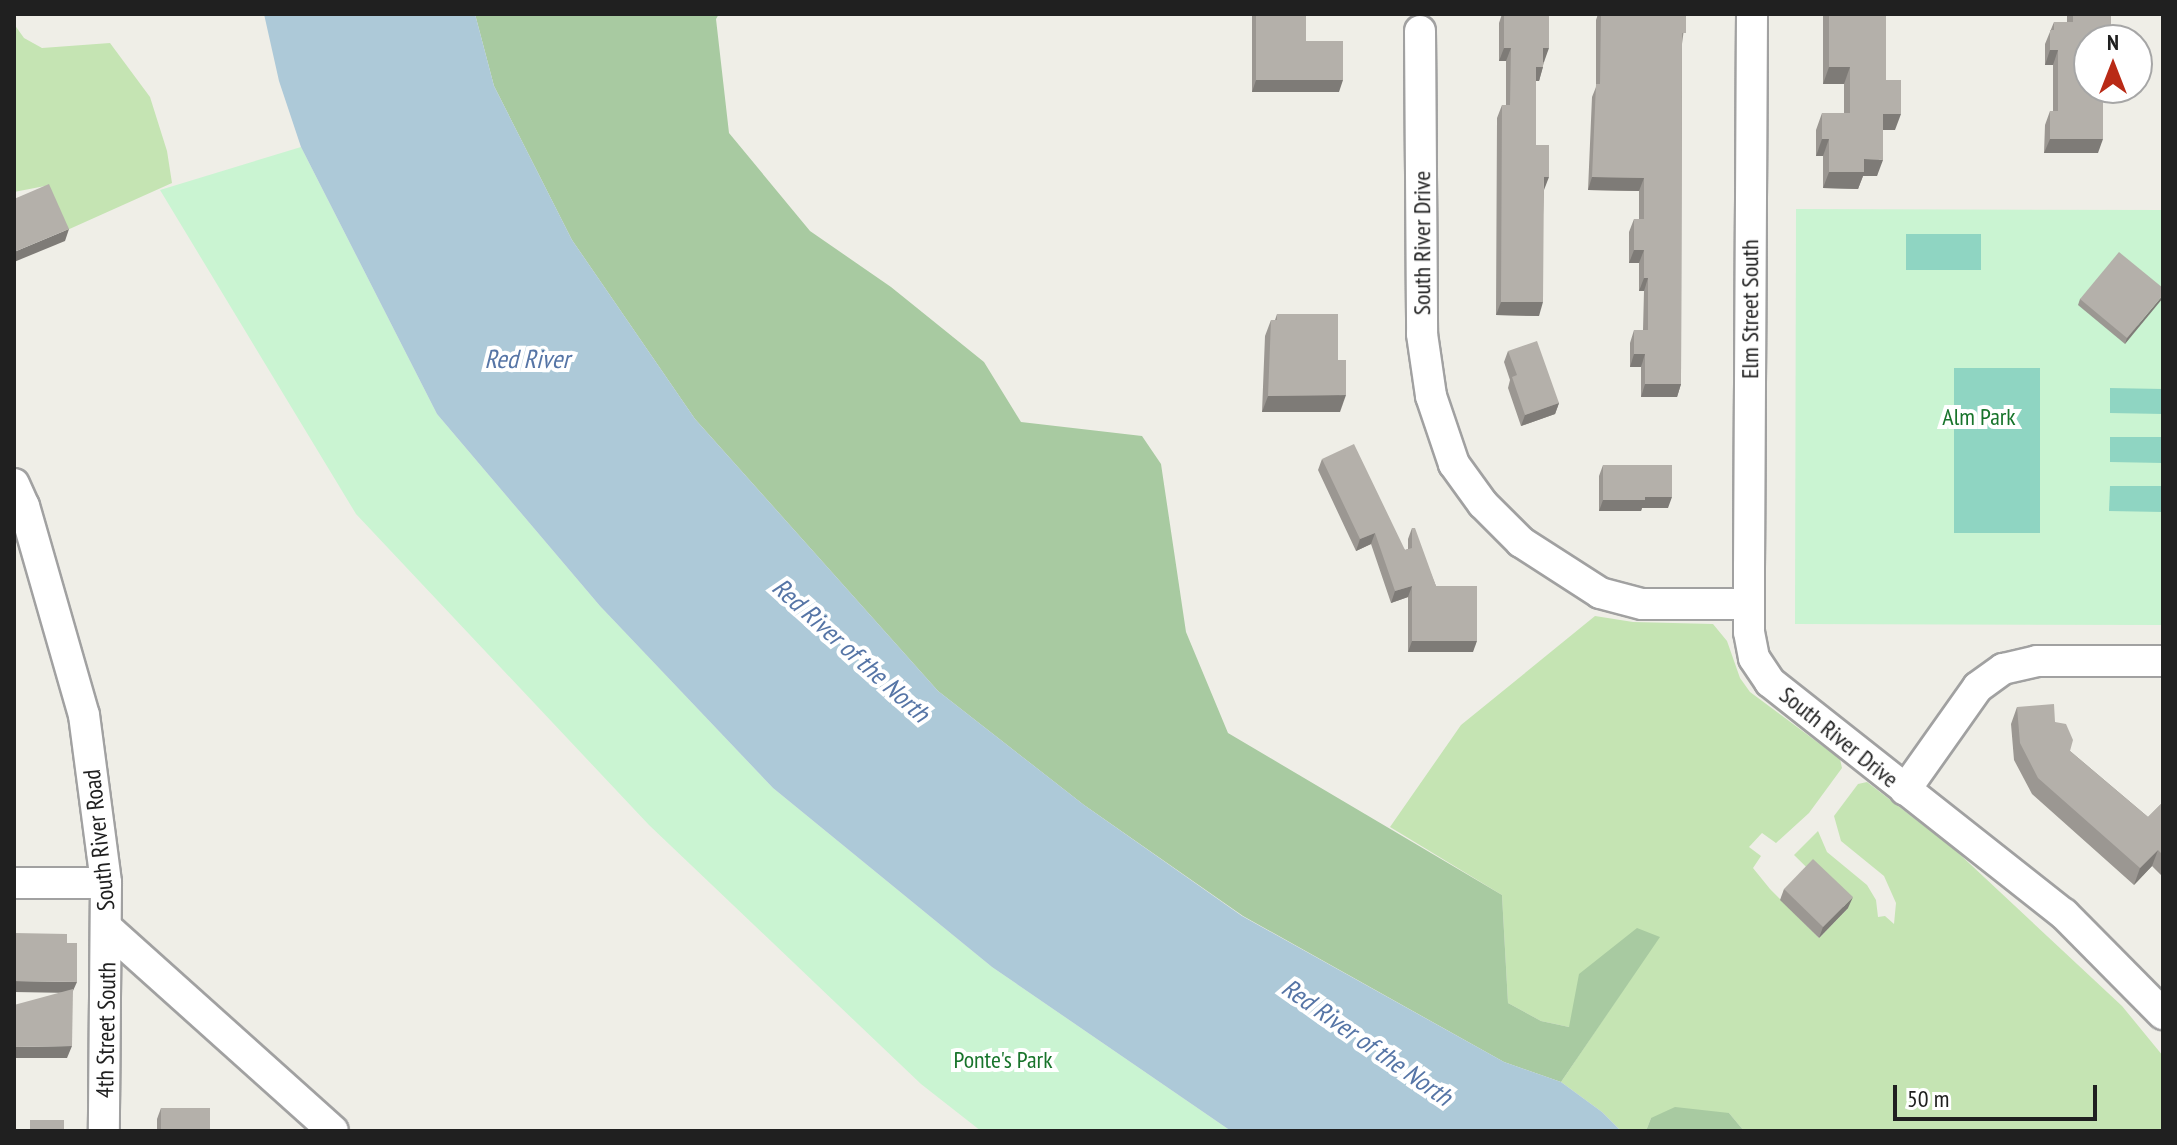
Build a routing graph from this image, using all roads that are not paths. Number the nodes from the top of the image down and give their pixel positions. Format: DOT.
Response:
graph roads {
  1 [pos="1752,14"];
  2 [pos="1420,31"];
  3 [pos="19,495"];
  4 [pos="1749,604"];
  5 [pos="2163,661"];
  6 [pos="1905,790"];
  7 [pos="14,883"];
  8 [pos="106,883"];
  9 [pos="108,929"];
  10 [pos="2163,1014"];
  11 [pos="104,1131"];
  12 [pos="333,1131"];
  1 -- 4 [label="street, Elm Street South"];
  2 -- 4 [label="street, South River Drive"];
  3 -- 8 [label="street, South River Road"];
  4 -- 6 [label="street, South River Drive"];
  5 -- 6 [label="street"];
  6 -- 10 [label="street, South River Drive"];
  7 -- 8 [label="street"];
  8 -- 9 [label="street, South River Road"];
  9 -- 11 [label="street, 4th Street South"];
  9 -- 12 [label="street, South River Road"];
}
